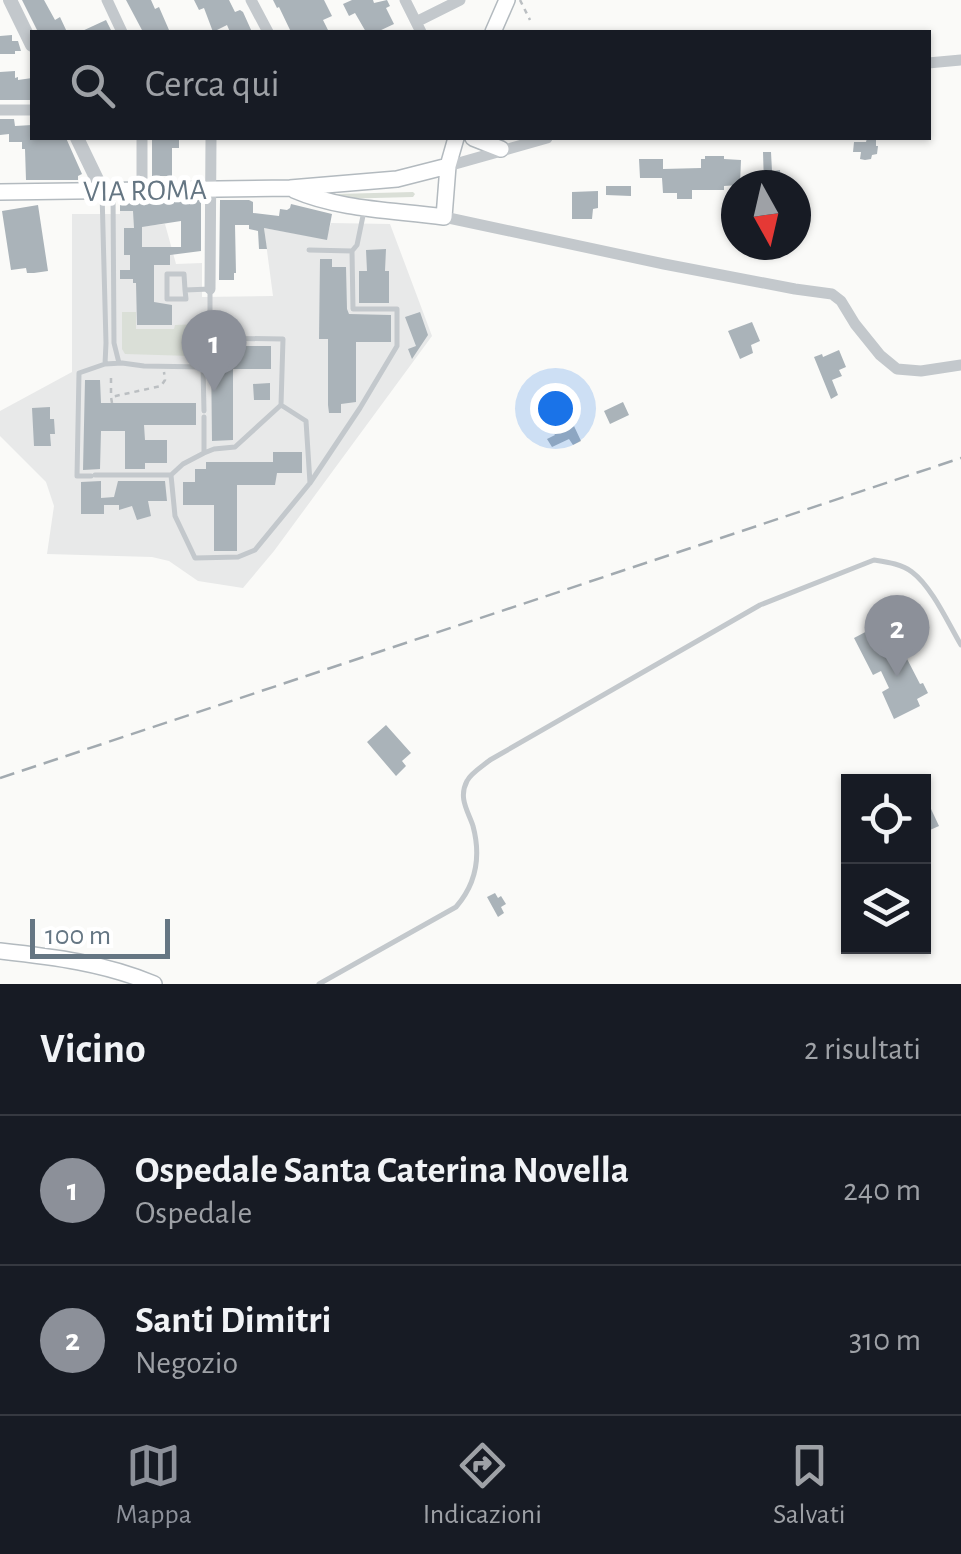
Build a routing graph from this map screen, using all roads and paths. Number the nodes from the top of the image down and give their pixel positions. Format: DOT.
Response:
graph roads {
  1 [pos="10,0"];
  2 [pos="107,0"];
  3 [pos="251,0"];
  4 [pos="405,0"];
  5 [pos="460,0"];
  6 [pos="507,0"];
  7 [pos="520,0"];
  8 [pos="530,20"];
  9 [pos="419,27"];
  10 [pos="121,30"];
  11 [pos="267,30"];
  12 [pos="494,30"];
  13 [pos="30,41"];
  14 [pos="961,60"];
  15 [pos="931,64"];
  16 [pos="0,110"];
  17 [pos="30,110"];
  18 [pos="79,140"];
  19 [pos="142,140"];
  20 [pos="211,140"];
  21 [pos="459,140"];
  22 [pos="478,140"];
  23 [pos="539,140"];
  24 [pos="501,149"];
  25 [pos="453,164"];
  26 [pos="290,188"];
  27 [pos="142,189"];
  28 [pos="210,189"];
  29 [pos="0,192"];
  30 [pos="108,197"];
  31 [pos="365,207"];
  32 [pos="444,216"];
  33 [pos="309,250"];
  34 [pos="352,251"];
  35 [pos="210,289"];
  36 [pos="185,290"];
  37 [pos="210,338"];
  38 [pos="119,363"];
  39 [pos="104,364"];
  40 [pos="961,365"];
  41 [pos="162,366"];
  42 [pos="204,367"];
  43 [pos="111,378"];
  44 [pos="111,397"];
  45 [pos="112,403"];
  46 [pos="281,404"];
  47 [pos="204,454"];
  48 [pos="171,474"];
  49 [pos="310,483"];
  50 [pos="961,645"];
  51 [pos="0,951"];
  52 [pos="154,984"];
  53 [pos="319,984"];
  1 -- 13 [label="street"];
  2 -- 10 [label="street"];
  3 -- 11 [label="street"];
  4 -- 9 [label="street"];
  5 -- 9 [label="street"];
  6 -- 12 [label="main road"];
  7 -- 8 [label="path"];
  14 -- 15 [label="street"];
  16 -- 17 [label="street"];
  18 -- 30 [label="street"];
  19 -- 27 [label="street"];
  20 -- 28 [label="street"];
  21 -- 25 [label="main road"];
  22 -- 24 [label="main road"];
  23 -- 24 [label="street"];
  24 -- 25 [label="street"];
  25 -- 26 [label="main road"];
  25 -- 32 [label="main road"];
  26 -- 28 [label="main road, VIA ROMA"];
  26 -- 31 [label="main road"];
  27 -- 28 [label="main road, VIA ROMA"];
  27 -- 30 [label="main road, VIA ROMA"];
  28 -- 35 [label="street"];
  29 -- 30 [label="main road, VIA ROMA"];
  30 -- 38 [label="lane"];
  30 -- 39 [label="lane"];
  31 -- 32 [label="main road"];
  31 -- 34 [label="lane"];
  32 -- 40 [label="street"];
  33 -- 34 [label="lane"];
  34 -- 49 [label="lane"];
  35 -- 36 [label="lane"];
  35 -- 37 [label="lane"];
  36 -- 36 [label="lane"];
  37 -- 42 [label="lane"];
  37 -- 46 [label="lane"];
  38 -- 39 [label="lane"];
  38 -- 41 [label="lane"];
  39 -- 48 [label="lane"];
  41 -- 42 [label="lane"];
  41 -- 44 [label="path"];
  42 -- 47 [label="lane"];
  43 -- 44 [label="path"];
  44 -- 45 [label="path"];
  46 -- 47 [label="lane"];
  46 -- 49 [label="lane"];
  47 -- 48 [label="lane"];
  48 -- 49 [label="lane"];
  50 -- 53 [label="lane"];
  51 -- 52 [label="main road"];
}
